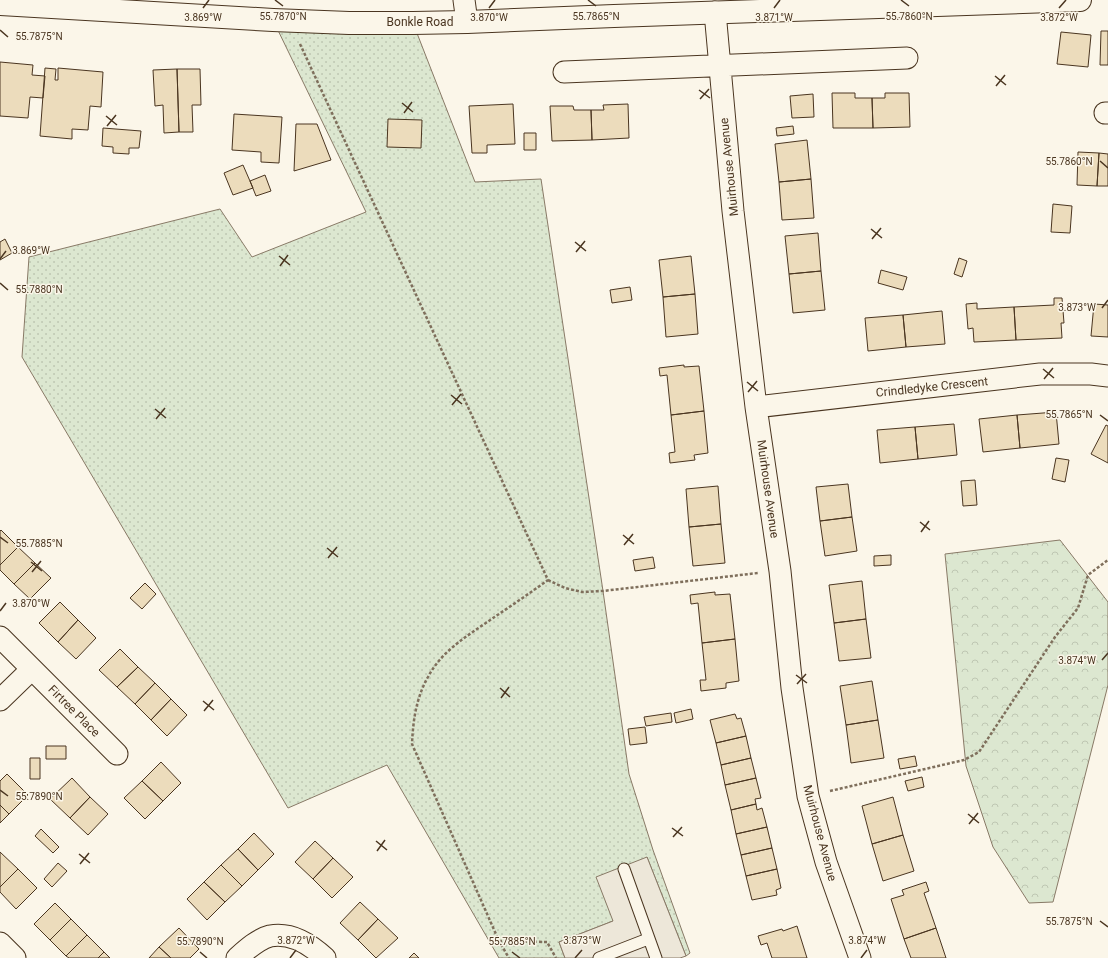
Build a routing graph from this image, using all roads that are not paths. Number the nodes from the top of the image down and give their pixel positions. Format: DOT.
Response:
graph roads {
  1 [pos="464,0"];
  2 [pos="1080,0"];
  3 [pos="0,4"];
  4 [pos="833,4"];
  5 [pos="715,12"];
  6 [pos="467,22"];
  7 [pos="907,58"];
  8 [pos="719,65"];
  9 [pos="564,72"];
  10 [pos="1108,376"];
  11 [pos="756,406"];
  12 [pos="0,637"];
  13 [pos="32,669"];
  14 [pos="0,700"];
  15 [pos="116,754"];
  16 [pos="624,869"];
  17 [pos="648,939"];
  18 [pos="0,943"];
  19 [pos="15,958"];
  20 [pos="237,958"];
  21 [pos="325,958"];
  22 [pos="600,958"];
  23 [pos="656,958"];
  24 [pos="860,958"];
  1 -- 6 [label="street"];
  2 -- 4 [label="street, Bonkle Road"];
  3 -- 6 [label="street, Bonkle Road"];
  4 -- 5 [label="street, Bonkle Road"];
  5 -- 6 [label="street, Bonkle Road"];
  5 -- 8 [label="street, Muirhouse Avenue"];
  7 -- 8 [label="street"];
  8 -- 9 [label="street"];
  8 -- 11 [label="street, Muirhouse Avenue"];
  10 -- 11 [label="street, Crindledyke Crescent"];
  11 -- 24 [label="street, Muirhouse Avenue"];
  12 -- 13 [label="street, Firtree Place"];
  13 -- 14 [label="street"];
  13 -- 15 [label="street, Firtree Place"];
  16 -- 17 [label="lane"];
  17 -- 22 [label="lane"];
  17 -- 23 [label="lane"];
  18 -- 19 [label="street"];
  20 -- 21 [label="street"];
}
